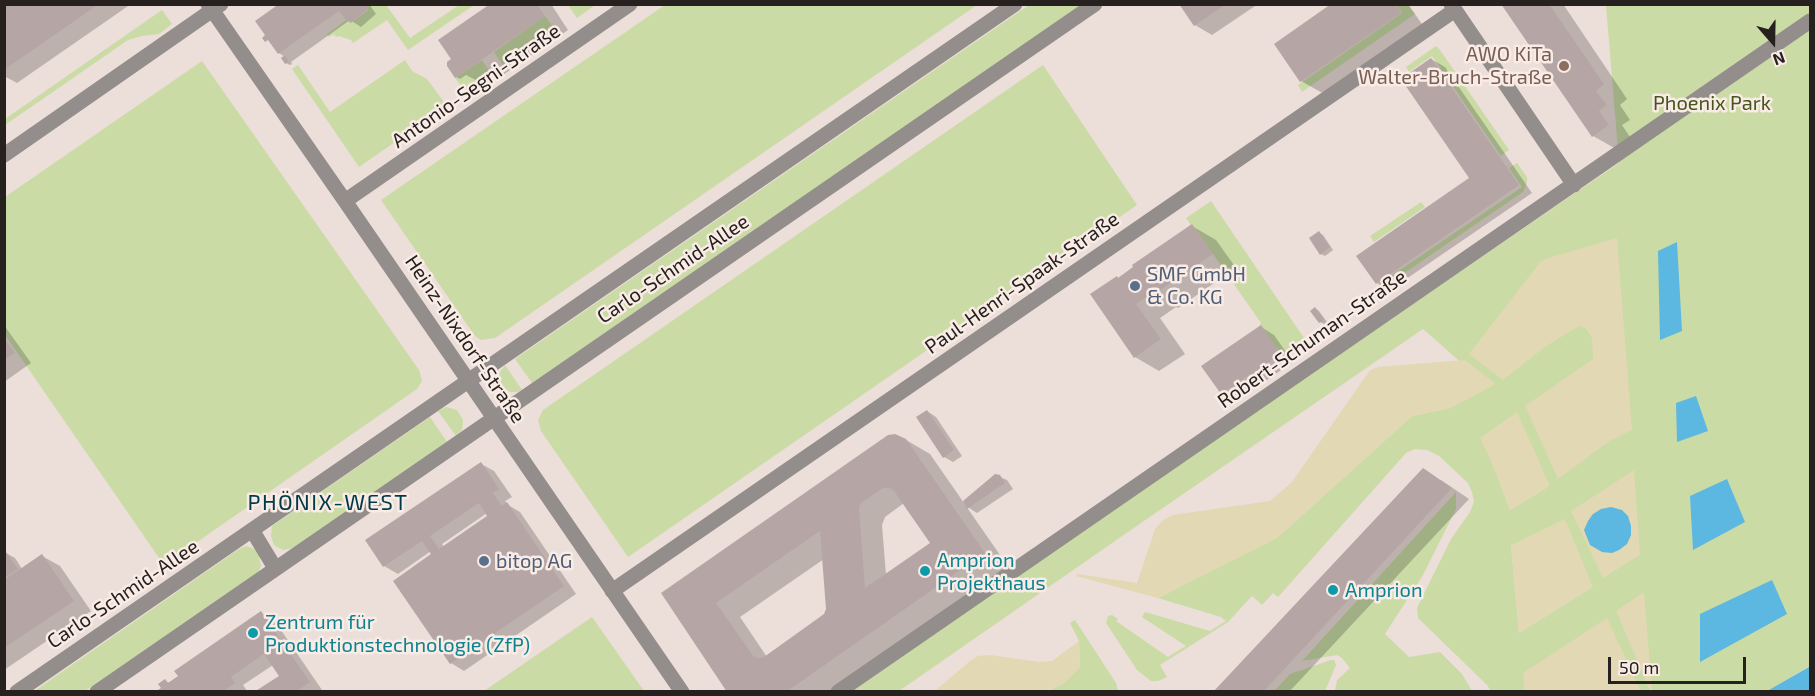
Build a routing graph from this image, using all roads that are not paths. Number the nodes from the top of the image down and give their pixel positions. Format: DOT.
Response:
graph roads {
  1 [pos="630,4"];
  2 [pos="1015,4"];
  3 [pos="1095,4"];
  4 [pos="213,7"];
  5 [pos="1453,7"];
  6 [pos="1810,21"];
  7 [pos="4,155"];
  8 [pos="1574,185"];
  9 [pos="345,201"];
  10 [pos="469,381"];
  11 [pos="494,417"];
  12 [pos="252,530"];
  13 [pos="275,568"];
  14 [pos="612,591"];
  15 [pos="17,692"];
  16 [pos="97,692"];
  17 [pos="682,692"];
  18 [pos="838,692"];
  1 -- 9 [label="street, Antonio-Segni-Straße"];
  2 -- 10 [label="street, Carlo-Schmid-Allee"];
  3 -- 11 [label="street, Carlo-Schmid-Allee"];
  4 -- 7 [label="street"];
  4 -- 9 [label="street, Heinz-Nixdorf-Straße"];
  5 -- 8 [label="street"];
  5 -- 14 [label="street, Paul-Henri-Spaak-Straße"];
  6 -- 8 [label="street, Robert-Schuman-Straße"];
  8 -- 18 [label="street, Robert-Schuman-Straße"];
  9 -- 10 [label="street, Heinz-Nixdorf-Straße"];
  10 -- 11 [label="street, Heinz-Nixdorf-Straße"];
  10 -- 12 [label="street, Carlo-Schmid-Allee"];
  11 -- 13 [label="street, Carlo-Schmid-Allee"];
  11 -- 14 [label="street, Heinz-Nixdorf-Straße"];
  12 -- 13 [label="street"];
  12 -- 15 [label="street, Carlo-Schmid-Allee"];
  13 -- 16 [label="street, Carlo-Schmid-Allee"];
  14 -- 17 [label="street, Heinz-Nixdorf-Straße"];
}
